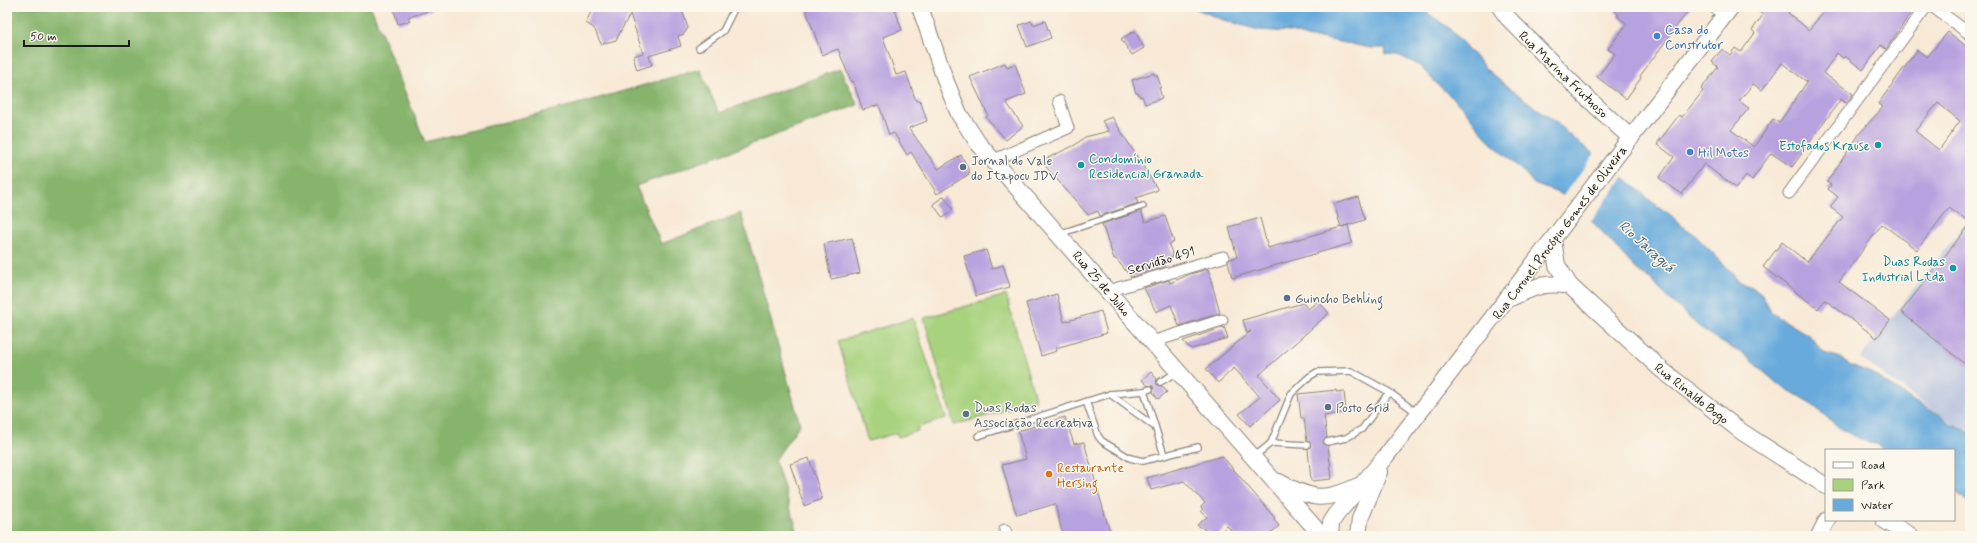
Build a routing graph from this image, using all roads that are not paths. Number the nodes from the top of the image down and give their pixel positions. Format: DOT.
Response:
graph roads {
  1 [pos="736,7"];
  2 [pos="920,7"];
  3 [pos="1500,7"];
  4 [pos="1926,7"];
  5 [pos="1933,7"];
  6 [pos="1723,10"];
  7 [pos="1970,34"];
  8 [pos="699,48"];
  9 [pos="1059,101"];
  10 [pos="1631,138"];
  11 [pos="994,160"];
  12 [pos="1789,193"];
  13 [pos="1144,206"];
  14 [pos="1059,234"];
  15 [pos="1558,234"];
  16 [pos="1222,257"];
  17 [pos="1570,286"];
  18 [pos="1108,291"];
  19 [pos="1508,299"];
  20 [pos="1222,320"];
  21 [pos="1152,342"];
  22 [pos="1178,372"];
  23 [pos="1160,382"];
  24 [pos="1150,389"];
  25 [pos="1144,392"];
  26 [pos="1389,392"];
  27 [pos="1110,394"];
  28 [pos="1086,401"];
  29 [pos="1418,414"];
  30 [pos="1154,427"];
  31 [pos="978,436"];
  32 [pos="1327,442"];
  33 [pos="1271,443"];
  34 [pos="1307,445"];
  35 [pos="1198,447"];
  36 [pos="1164,455"];
  37 [pos="1386,456"];
  38 [pos="1253,457"];
  39 [pos="1271,477"];
  40 [pos="1362,484"];
  41 [pos="1825,485"];
  42 [pos="1826,521"];
  43 [pos="1886,521"];
  44 [pos="1908,534"];
  45 [pos="1322,536"];
  46 [pos="1330,536"];
  47 [pos="1358,536"];
  48 [pos="1819,536"];
  49 [pos="1890,536"];
  1 -- 8 [label="lane"];
  2 -- 11 [label="main road, Rua 25 de Julho"];
  3 -- 10 [label="main road, Rua Marina Frutuoso"];
  4 -- 12 [label="street"];
  5 -- 7 [label="street"];
  6 -- 10 [label="main road, Rua Coronel Procópio Gomes de Oliveira"];
  9 -- 11 [label="street"];
  10 -- 15 [label="main road, Rua Coronel Procópio Gomes de Oliveira"];
  11 -- 14 [label="main road, Rua 25 de Julho"];
  13 -- 14 [label="lane"];
  14 -- 18 [label="main road, Rua 25 de Julho"];
  15 -- 17 [label="main road, Rua Rinaldo Bogo"];
  15 -- 19 [label="main road, Rua Coronel Procópio Gomes de Oliveira"];
  16 -- 18 [label="street, Servidão 491"];
  17 -- 19 [label="main road"];
  17 -- 41 [label="main road, Rua Rinaldo Bogo"];
  18 -- 21 [label="main road, Rua 25 de Julho"];
  19 -- 29 [label="main road, Rua Coronel Procópio Gomes de Oliveira"];
  20 -- 21 [label="street"];
  21 -- 22 [label="main road, Rua 25 de Julho"];
  22 -- 23 [label="lane"];
  22 -- 38 [label="main road, Rua 25 de Julho"];
  24 -- 25 [label="lane"];
  25 -- 27 [label="lane"];
  25 -- 30 [label="lane"];
  26 -- 29 [label="lane"];
  26 -- 32 [label="lane"];
  26 -- 33 [label="lane"];
  27 -- 28 [label="lane"];
  27 -- 30 [label="lane"];
  28 -- 31 [label="lane"];
  28 -- 36 [label="lane"];
  29 -- 37 [label="main road, Rua Coronel Procópio Gomes de Oliveira"];
  30 -- 36 [label="lane"];
  33 -- 34 [label="lane"];
  33 -- 38 [label="lane"];
  35 -- 36 [label="lane"];
  37 -- 40 [label="main road, Rua Coronel Procópio Gomes de Oliveira"];
  37 -- 47 [label="main road, Rua Coronel Procópio Gomes de Oliveira"];
  38 -- 39 [label="main road, Rua 25 de Julho"];
  39 -- 40 [label="main road"];
  39 -- 45 [label="main road, Rua 25 de Julho"];
  40 -- 46 [label="main road, Rua Coronel Procópio Gomes de Oliveira"];
  42 -- 48 [label="main road"];
  43 -- 44 [label="main road"];
  44 -- 49 [label="main road"];
}
